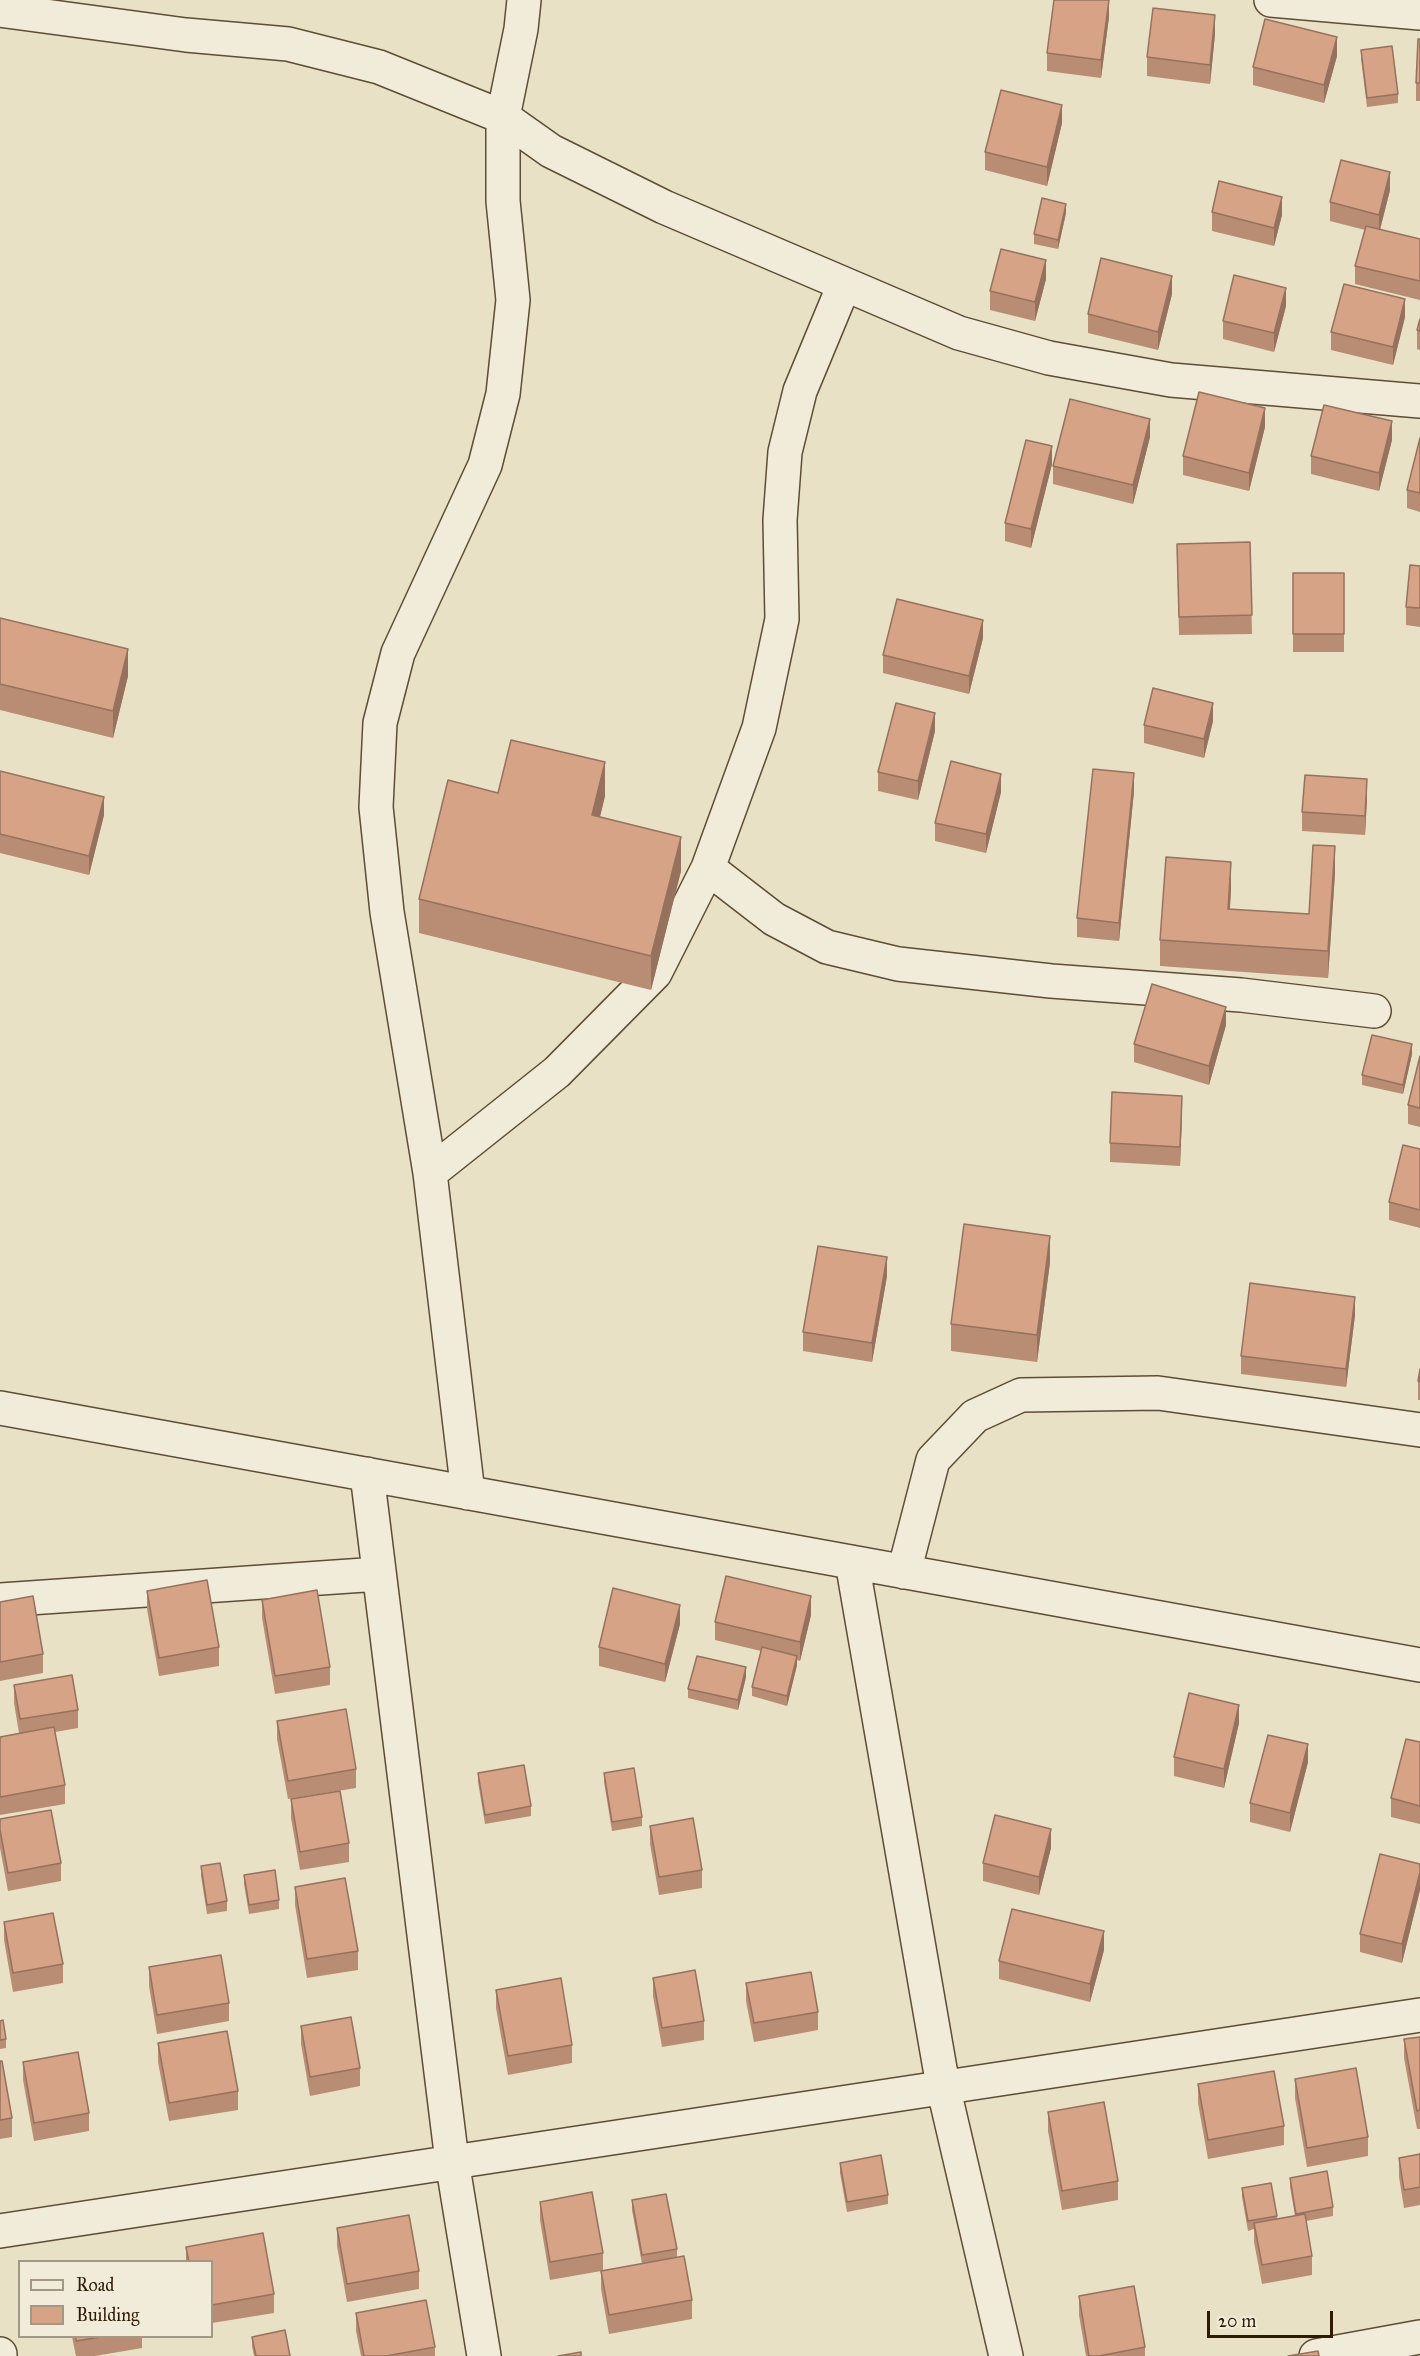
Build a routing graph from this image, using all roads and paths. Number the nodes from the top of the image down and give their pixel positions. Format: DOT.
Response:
graph roads {
  1 [pos="524,0"];
  2 [pos="1270,0"];
  3 [pos="0,10"];
  4 [pos="1420,13"];
  5 [pos="503,117"];
  6 [pos="844,285"];
  7 [pos="1420,401"];
  8 [pos="708,868"];
  9 [pos="1374,1011"];
  10 [pos="430,1173"];
  11 [pos="0,1408"];
  12 [pos="1420,1430"];
  13 [pos="367,1474"];
  14 [pos="468,1493"];
  15 [pos="852,1562"];
  16 [pos="904,1572"];
  17 [pos="379,1574"];
  18 [pos="0,1600"];
  19 [pos="1420,1665"];
  20 [pos="1420,2015"];
  21 [pos="943,2086"];
  22 [pos="452,2161"];
  23 [pos="0,2231"];
  24 [pos="1420,2337"];
  25 [pos="484,2356"];
  26 [pos="1006,2356"];
  27 [pos="1316,2356"];
  1 -- 5 [label="street"];
  2 -- 4 [label="street"];
  3 -- 5 [label="street"];
  5 -- 6 [label="street"];
  5 -- 10 [label="street"];
  6 -- 7 [label="street"];
  6 -- 8 [label="street"];
  8 -- 9 [label="street"];
  8 -- 10 [label="street"];
  10 -- 14 [label="street"];
  11 -- 13 [label="street"];
  12 -- 16 [label="street"];
  13 -- 14 [label="street"];
  13 -- 17 [label="street"];
  14 -- 15 [label="street"];
  15 -- 16 [label="street"];
  15 -- 21 [label="street"];
  16 -- 19 [label="street"];
  17 -- 18 [label="street"];
  17 -- 22 [label="street"];
  20 -- 21 [label="street"];
  21 -- 22 [label="street"];
  21 -- 26 [label="street"];
  22 -- 23 [label="street"];
  22 -- 25 [label="street"];
  24 -- 27 [label="street"];
}
